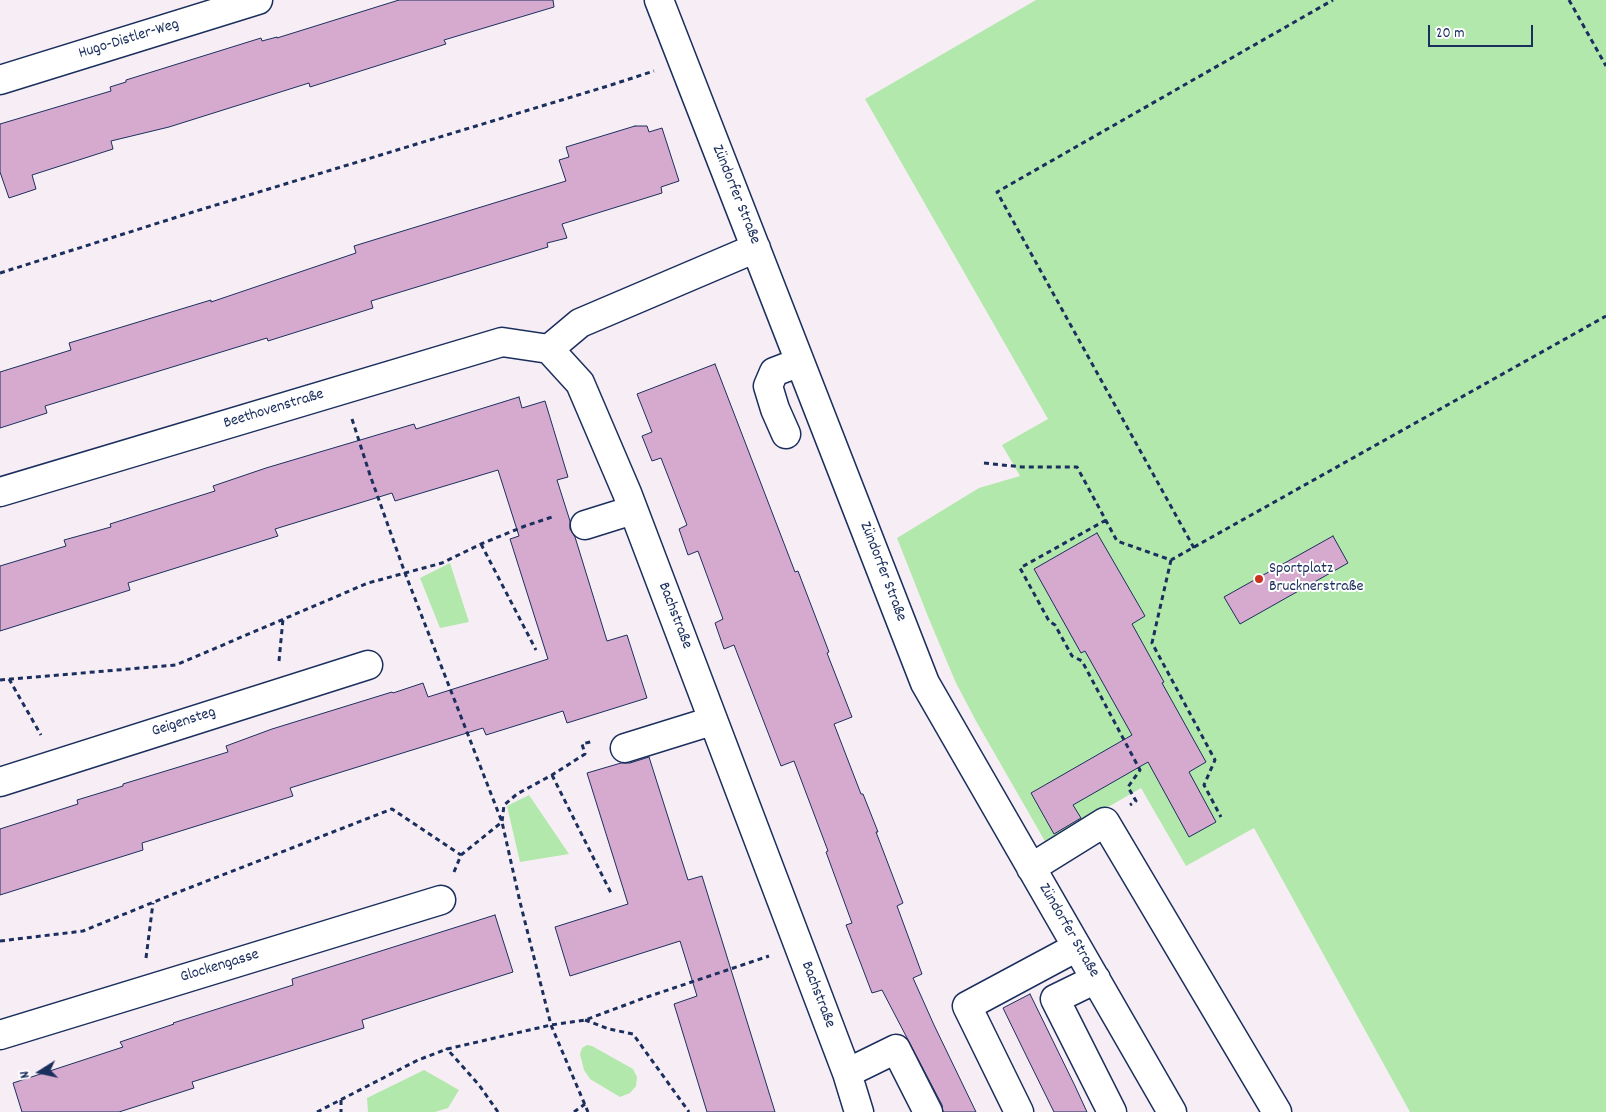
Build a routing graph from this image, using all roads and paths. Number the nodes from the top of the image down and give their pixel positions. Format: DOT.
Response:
graph roads {
  1 [pos="258,0"];
  2 [pos="659,0"];
  3 [pos="1333,0"];
  4 [pos="1568,0"];
  5 [pos="197,9"];
  6 [pos="684,64"];
  7 [pos="1606,66"];
  8 [pos="0,80"];
  9 [pos="756,248"];
  10 [pos="0,273"];
  11 [pos="1606,316"];
  12 [pos="549,349"];
  13 [pos="800,362"];
  14 [pos="343,389"];
  15 [pos="786,434"];
  16 [pos="984,463"];
  17 [pos="0,492"];
  18 [pos="634,510"];
  19 [pos="574,520"];
  20 [pos="1106,520"];
  21 [pos="481,544"];
  22 [pos="1194,548"];
  23 [pos="1171,560"];
  24 [pos="405,573"];
  25 [pos="283,619"];
  26 [pos="536,650"];
  27 [pos="368,665"];
  28 [pos="9,679"];
  29 [pos="0,680"];
  30 [pos="276,694"];
  31 [pos="712,721"];
  32 [pos="625,748"];
  33 [pos="57,764"];
  34 [pos="552,775"];
  35 [pos="0,782"];
  36 [pos="517,794"];
  37 [pos="1221,817"];
  38 [pos="502,822"];
  39 [pos="1105,822"];
  40 [pos="461,855"];
  41 [pos="1031,868"];
  42 [pos="611,893"];
  43 [pos="441,900"];
  44 [pos="152,903"];
  45 [pos="0,941"];
  46 [pos="799,946"];
  47 [pos="1077,947"];
  48 [pos="1096,979"];
  49 [pos="142,991"];
  50 [pos="585,1020"];
  51 [pos="552,1025"];
  52 [pos="0,1035"];
  53 [pos="447,1049"];
  54 [pos="847,1073"];
  55 [pos="341,1100"];
  56 [pos="585,1104"];
  57 [pos="316,1112"];
  58 [pos="341,1112"];
  59 [pos="498,1112"];
  60 [pos="574,1112"];
  61 [pos="588,1112"];
  62 [pos="689,1112"];
  63 [pos="859,1112"];
  64 [pos="928,1112"];
  65 [pos="1019,1112"];
  66 [pos="1112,1112"];
  67 [pos="1172,1112"];
  68 [pos="1277,1112"];
  1 -- 5 [label="street, Hugo-Distler-Weg"];
  2 -- 6 [label="street, Zündorfer Straße"];
  3 -- 22 [label="path"];
  4 -- 7 [label="path"];
  5 -- 8 [label="street, Hugo-Distler-Weg"];
  6 -- 9 [label="street, Zündorfer Straße"];
  6 -- 10 [label="path"];
  9 -- 12 [label="street"];
  9 -- 13 [label="street, Zündorfer Straße"];
  11 -- 22 [label="path"];
  12 -- 14 [label="street, Beethovenstraße"];
  12 -- 18 [label="street, Bachstraße"];
  13 -- 15 [label="street"];
  13 -- 41 [label="street, Zündorfer Straße"];
  14 -- 17 [label="street, Beethovenstraße"];
  14 -- 24 [label="path"];
  16 -- 20 [label="path"];
  18 -- 19 [label="street"];
  18 -- 31 [label="street, Bachstraße"];
  19 -- 21 [label="path"];
  20 -- 23 [label="path"];
  20 -- 39 [label="path"];
  21 -- 24 [label="path"];
  21 -- 26 [label="path"];
  22 -- 23 [label="path"];
  23 -- 37 [label="path"];
  24 -- 25 [label="path"];
  24 -- 38 [label="path"];
  25 -- 28 [label="path"];
  25 -- 30 [label="path"];
  27 -- 30 [label="street, Geigensteg"];
  28 -- 29 [label="path"];
  28 -- 33 [label="path"];
  30 -- 33 [label="street, Geigensteg"];
  31 -- 32 [label="street"];
  31 -- 46 [label="street, Bachstraße"];
  33 -- 35 [label="street, Geigensteg"];
  34 -- 42 [label="path"];
  36 -- 38 [label="path"];
  38 -- 40 [label="path"];
  38 -- 51 [label="path"];
  39 -- 41 [label="street"];
  39 -- 68 [label="street"];
  40 -- 43 [label="path"];
  40 -- 44 [label="path"];
  41 -- 47 [label="street, Zündorfer Straße"];
  43 -- 49 [label="street, Glockengasse"];
  44 -- 45 [label="path"];
  44 -- 49 [label="path"];
  46 -- 50 [label="path"];
  46 -- 54 [label="street, Bachstraße"];
  47 -- 48 [label="street, Zündorfer Straße"];
  47 -- 65 [label="street"];
  48 -- 66 [label="street"];
  48 -- 67 [label="street, Zündorfer Straße"];
  49 -- 52 [label="street, Glockengasse"];
  50 -- 51 [label="path"];
  50 -- 62 [label="path"];
  51 -- 53 [label="path"];
  51 -- 56 [label="path"];
  53 -- 55 [label="path"];
  53 -- 59 [label="path"];
  54 -- 63 [label="street, Bachstraße"];
  54 -- 64 [label="street"];
  55 -- 57 [label="path"];
  55 -- 58 [label="path"];
  56 -- 60 [label="path"];
  56 -- 61 [label="path"];
}
